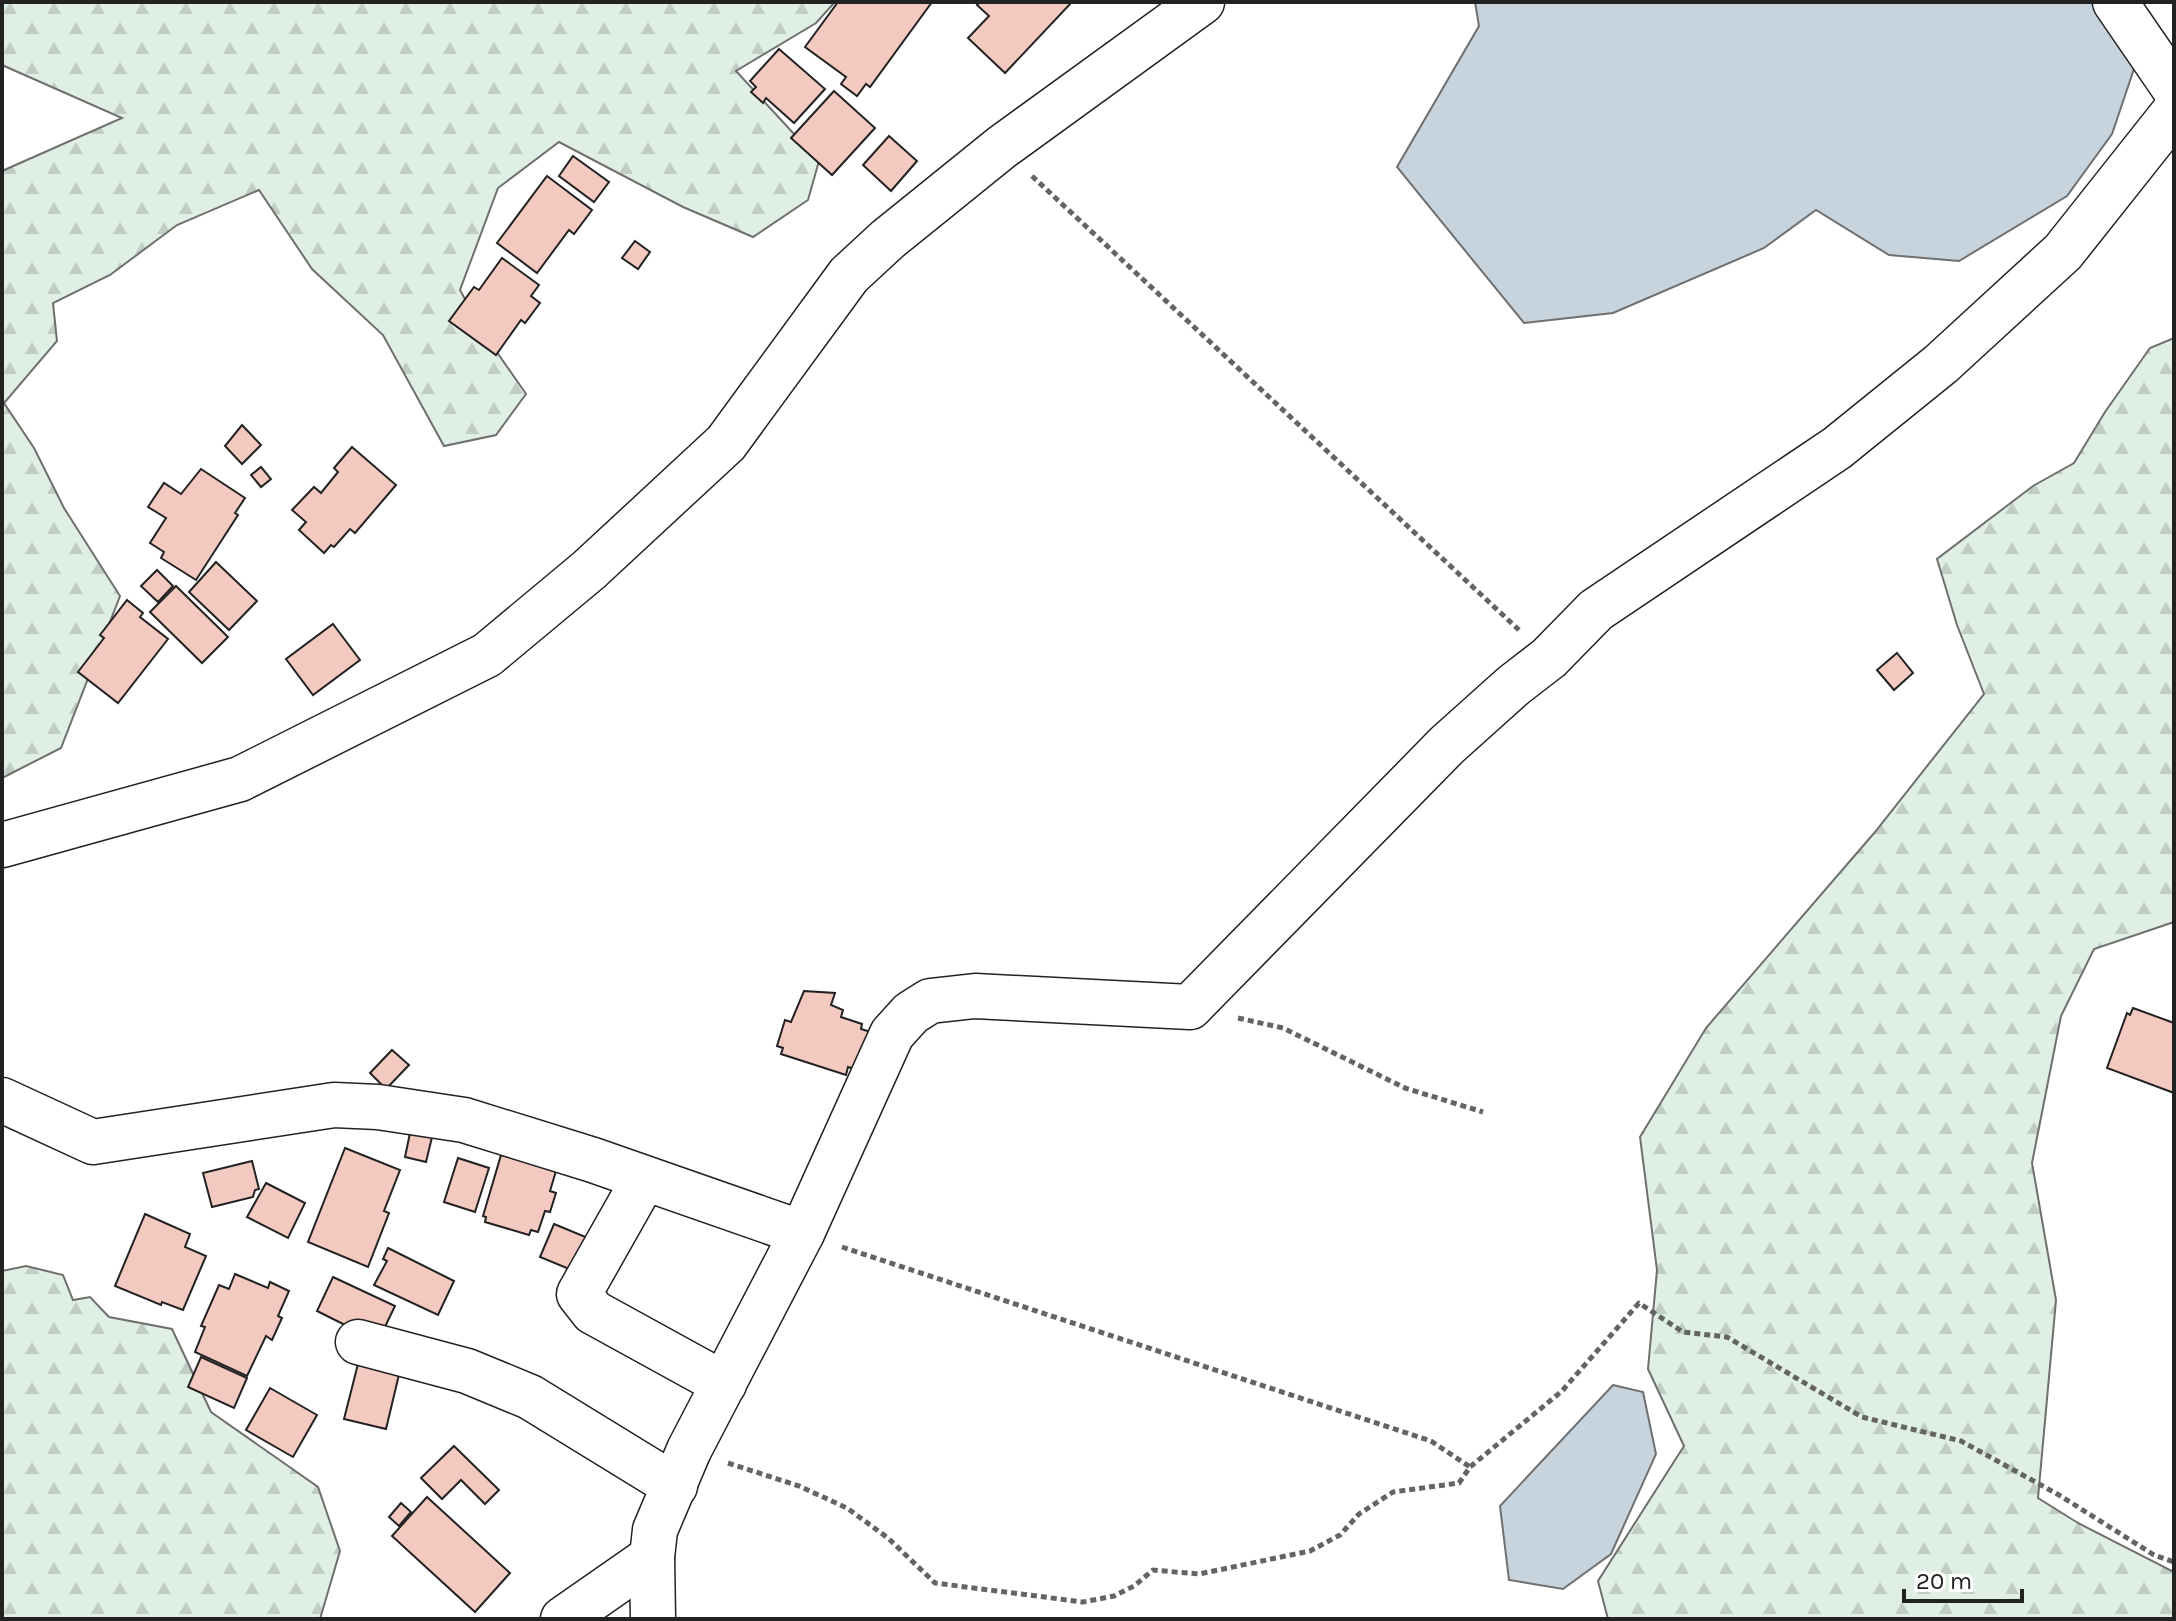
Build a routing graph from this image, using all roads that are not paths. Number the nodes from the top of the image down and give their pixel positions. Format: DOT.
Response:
graph roads {
  1 [pos="1202,2"];
  2 [pos="2115,2"];
  3 [pos="2174,88"];
  4 [pos="2174,112"];
  5 [pos="2,845"];
  6 [pos="2,1100"];
  7 [pos="644,1179"];
  8 [pos="802,1233"];
  9 [pos="358,1342"];
  10 [pos="724,1384"];
  11 [pos="682,1468"];
  12 [pos="652,1557"];
  13 [pos="563,1619"];
  14 [pos="653,1619"];
  1 -- 5 [label="street"];
  2 -- 3 [label="street"];
  4 -- 8 [label="street"];
  6 -- 7 [label="street"];
  7 -- 8 [label="street"];
  7 -- 10 [label="street"];
  8 -- 10 [label="street"];
  9 -- 11 [label="street"];
  10 -- 11 [label="street"];
  11 -- 12 [label="street"];
  12 -- 13 [label="street"];
  12 -- 14 [label="street"];
}
